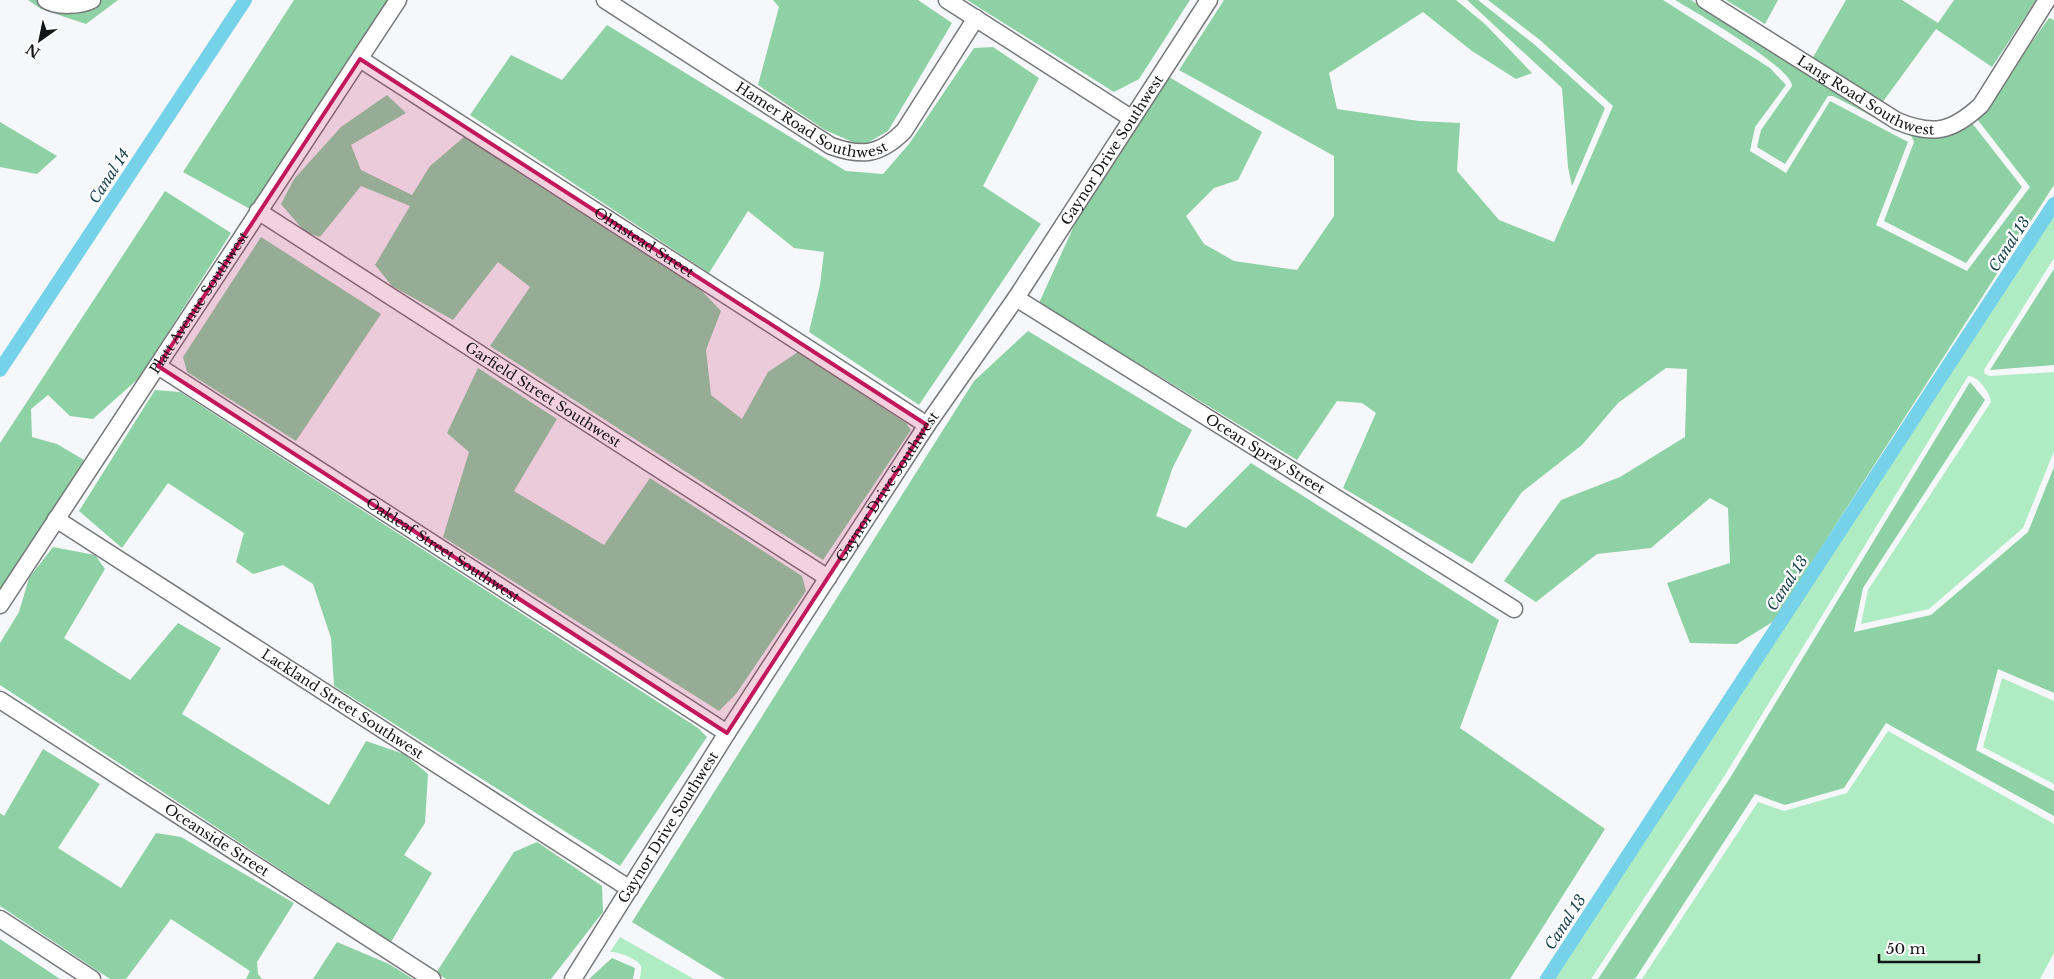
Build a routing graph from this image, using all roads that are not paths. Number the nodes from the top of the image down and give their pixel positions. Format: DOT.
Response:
graph roads {
  1 [pos="46,0"];
  2 [pos="398,0"];
  3 [pos="606,0"];
  4 [pos="947,0"];
  5 [pos="1209,0"];
  6 [pos="1705,0"];
  7 [pos="2047,0"];
  8 [pos="89,2"];
  9 [pos="976,18"];
  10 [pos="360,59"];
  11 [pos="1131,118"];
  12 [pos="258,211"];
  13 [pos="1016,298"];
  14 [pos="158,366"];
  15 [pos="927,426"];
  16 [pos="56,519"];
  17 [pos="828,578"];
  18 [pos="0,605"];
  19 [pos="1514,609"];
  20 [pos="0,700"];
  21 [pos="727,733"];
  22 [pos="630,889"];
  23 [pos="0,919"];
  24 [pos="92,979"];
  25 [pos="432,979"];
  26 [pos="573,979"];
  1 -- 8 [label="street"];
  2 -- 10 [label="street, Platt Avenue Southwest"];
  3 -- 9 [label="street, Hamer Road Southwest"];
  4 -- 9 [label="street"];
  5 -- 11 [label="street, Gaynor Drive Southwest"];
  6 -- 7 [label="street, Lang Road Southwest"];
  9 -- 11 [label="street"];
  10 -- 12 [label="street, Platt Avenue Southwest"];
  10 -- 15 [label="street, Olmstead Street"];
  11 -- 13 [label="street, Gaynor Drive Southwest"];
  12 -- 14 [label="street, Platt Avenue Southwest"];
  12 -- 17 [label="street, Garfield Street Southwest"];
  13 -- 15 [label="street, Gaynor Drive Southwest"];
  13 -- 19 [label="street, Ocean Spray Street"];
  14 -- 16 [label="street, Platt Avenue Southwest"];
  14 -- 21 [label="street, Oakleaf Street Southwest"];
  15 -- 17 [label="street, Gaynor Drive Southwest"];
  16 -- 18 [label="street, Platt Avenue Southwest"];
  16 -- 22 [label="street, Lackland Street Southwest"];
  17 -- 21 [label="street, Gaynor Drive Southwest"];
  20 -- 25 [label="street, Oceanside Street"];
  21 -- 22 [label="street, Gaynor Drive Southwest"];
  22 -- 26 [label="street, Gaynor Drive Southwest"];
  23 -- 24 [label="street"];
}
